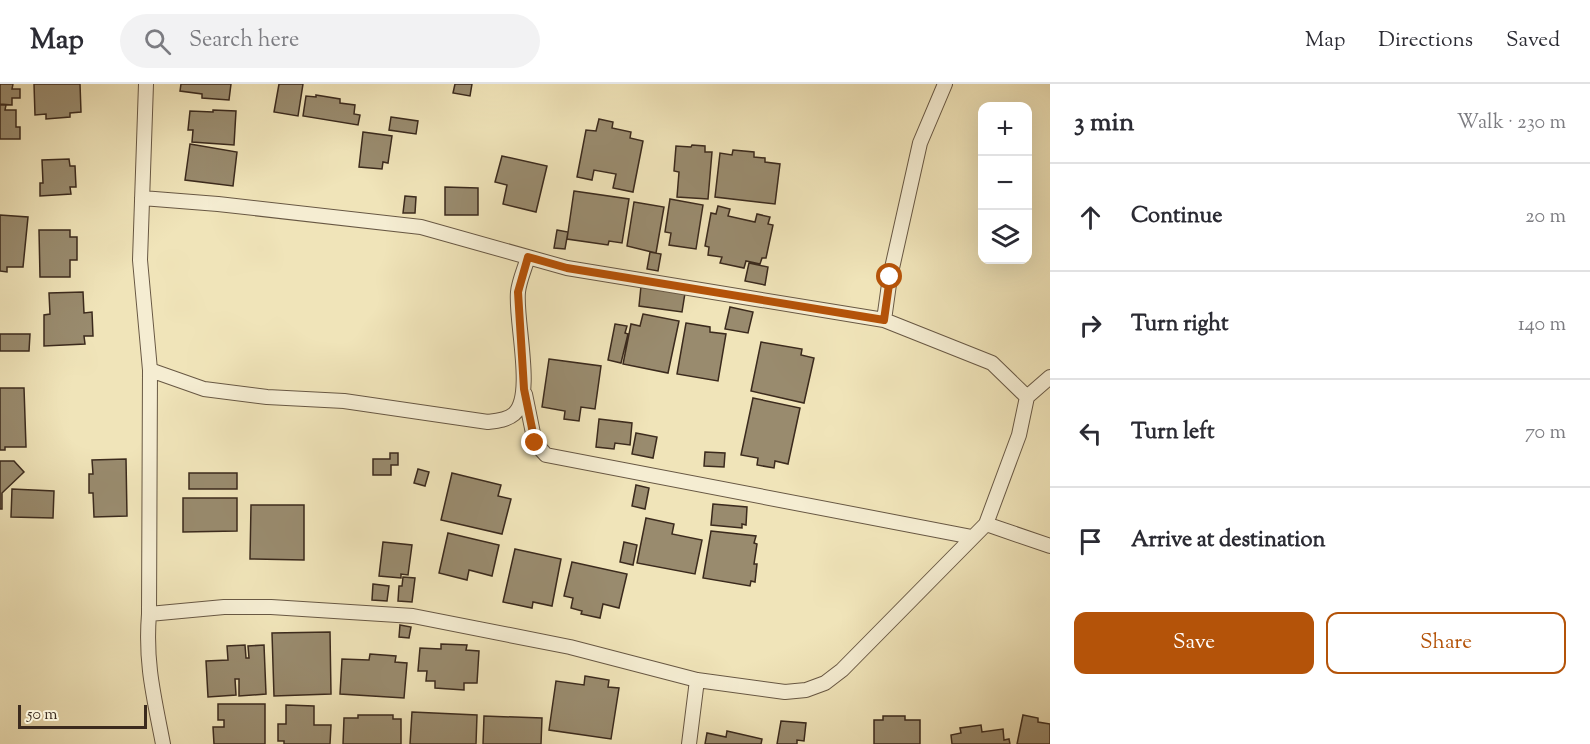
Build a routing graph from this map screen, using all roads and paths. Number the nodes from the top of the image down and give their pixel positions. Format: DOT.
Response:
graph roads {
  1 [pos="146,84"];
  2 [pos="945,84"];
  3 [pos="142,198"];
  4 [pos="528,257"];
  5 [pos="884,320"];
  6 [pos="150,370"];
  7 [pos="1050,377"];
  8 [pos="524,389"];
  9 [pos="1027,397"];
  10 [pos="986,524"];
  11 [pos="972,537"];
  12 [pos="1050,546"];
  13 [pos="149,614"];
  14 [pos="697,680"];
  15 [pos="163,744"];
  16 [pos="689,744"];
  1 -- 3 [label="street"];
  2 -- 5 [label="street"];
  3 -- 4 [label="street"];
  3 -- 6 [label="street"];
  4 -- 5 [label="street"];
  4 -- 8 [label="street"];
  5 -- 9 [label="street"];
  6 -- 8 [label="street"];
  6 -- 13 [label="street"];
  7 -- 9 [label="street"];
  8 -- 11 [label="street"];
  9 -- 10 [label="street"];
  10 -- 11 [label="street"];
  10 -- 12 [label="street"];
  11 -- 14 [label="street"];
  13 -- 14 [label="street"];
  13 -- 15 [label="street"];
  14 -- 16 [label="street"];
}
